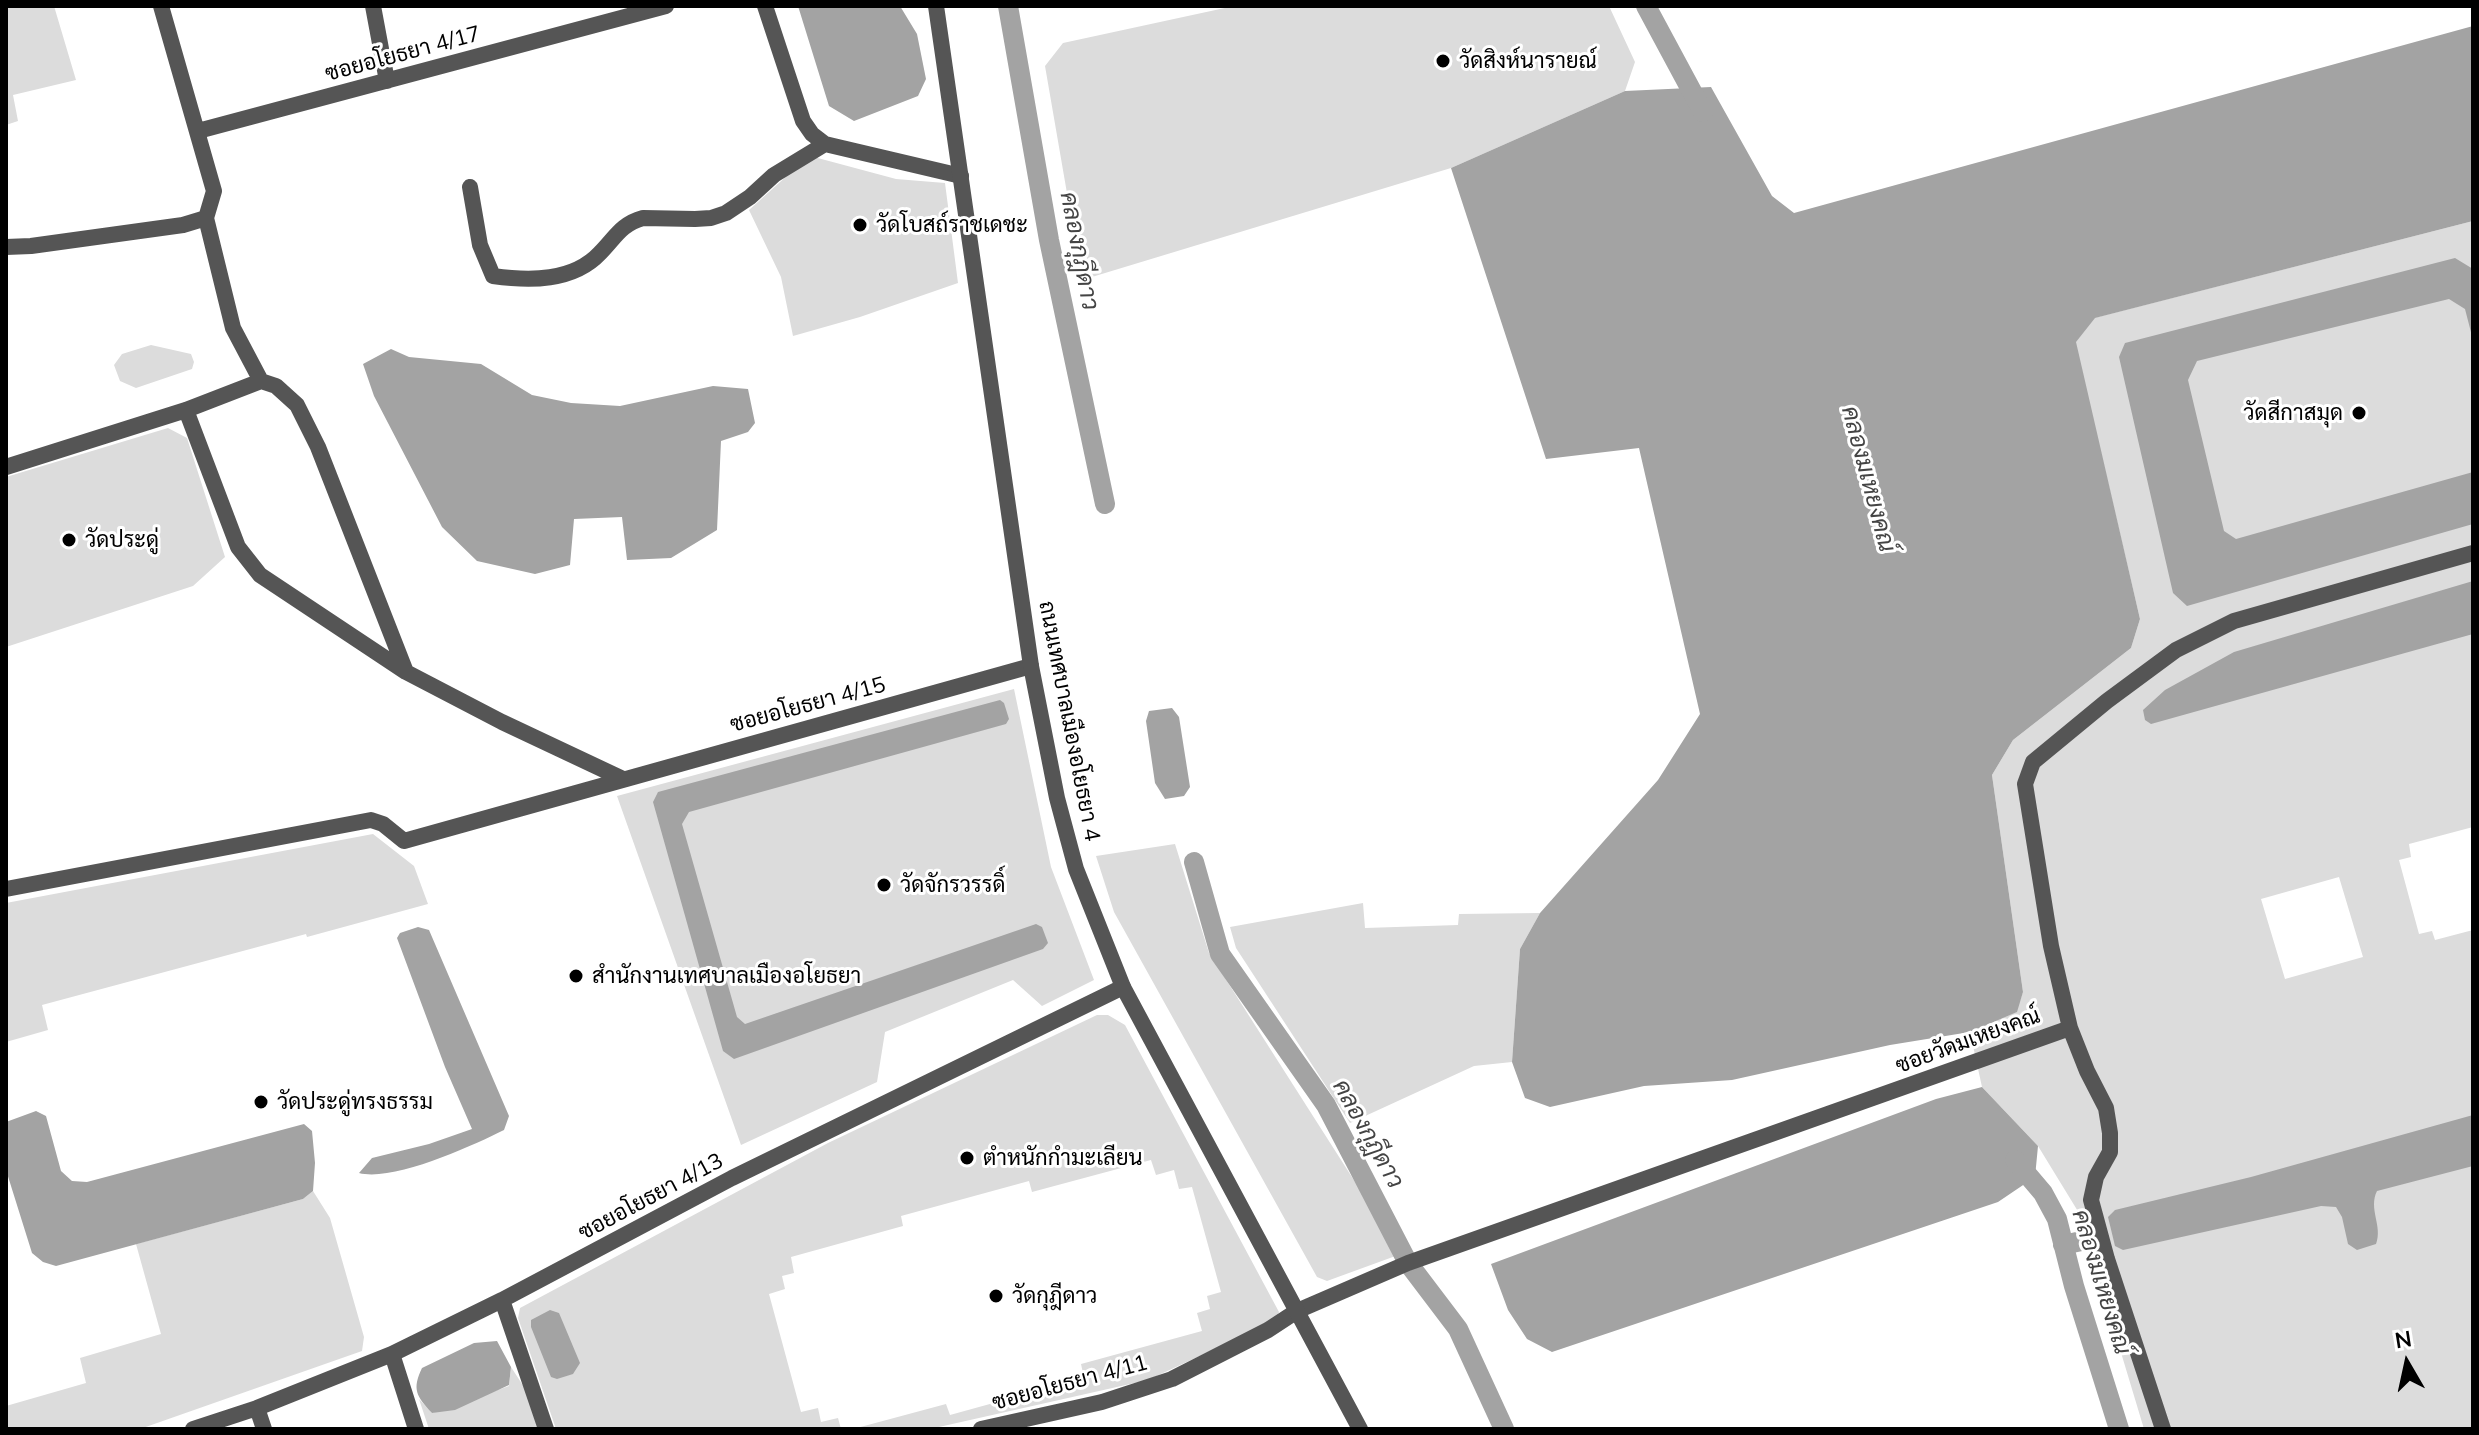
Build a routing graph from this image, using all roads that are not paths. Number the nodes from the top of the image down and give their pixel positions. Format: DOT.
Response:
graph roads {
  1 [pos="161,6"];
  2 [pos="373,6"];
  3 [pos="666,6"];
  4 [pos="765,6"];
  5 [pos="936,6"];
  6 [pos="387,81"];
  7 [pos="198,131"];
  8 [pos="825,144"];
  9 [pos="961,176"];
  10 [pos="470,187"];
  11 [pos="206,218"];
  12 [pos="6,247"];
  13 [pos="261,381"];
  14 [pos="186,410"];
  15 [pos="6,467"];
  16 [pos="2473,553"];
  17 [pos="1031,666"];
  18 [pos="406,672"];
  19 [pos="623,779"];
  20 [pos="6,889"];
  21 [pos="1123,987"];
  22 [pos="2070,1028"];
  23 [pos="502,1300"];
  24 [pos="1297,1311"];
  25 [pos="392,1354"];
  26 [pos="257,1408"];
  27 [pos="193,1429"];
  28 [pos="264,1429"];
  29 [pos="416,1429"];
  30 [pos="546,1429"];
  31 [pos="981,1429"];
  32 [pos="1360,1429"];
  33 [pos="2163,1429"];
  1 -- 7 [label="street"];
  2 -- 6 [label="street"];
  3 -- 6 [label="street, ซอยอโยธยา 4/17"];
  4 -- 8 [label="street"];
  5 -- 9 [label="street, ถนนเทศบาลเมืองอโยธยา 4"];
  6 -- 7 [label="street, ซอยอโยธยา 4/17"];
  7 -- 11 [label="street"];
  8 -- 9 [label="street"];
  8 -- 10 [label="street"];
  9 -- 17 [label="street, ถนนเทศบาลเมืองอโยธยา 4"];
  11 -- 12 [label="street"];
  11 -- 13 [label="street"];
  13 -- 14 [label="street"];
  13 -- 18 [label="street"];
  14 -- 15 [label="street"];
  14 -- 18 [label="street"];
  16 -- 22 [label="street, ซอยวัดมเหยงคณ์"];
  17 -- 19 [label="street, ซอยอโยธยา 4/15"];
  17 -- 21 [label="street, ถนนเทศบาลเมืองอโยธยา 4"];
  18 -- 19 [label="street"];
  19 -- 20 [label="street, ซอยอโยธยา 4/15"];
  21 -- 23 [label="street, ซอยอโยธยา 4/13"];
  21 -- 24 [label="street, ถนนเทศบาลเมืองอโยธยา 4"];
  22 -- 24 [label="street, ซอยวัดมเหยงคณ์"];
  22 -- 33 [label="street"];
  23 -- 25 [label="street, ซอยอโยธยา 4/13"];
  23 -- 30 [label="street"];
  24 -- 31 [label="street, ซอยอโยธยา 4/11"];
  24 -- 32 [label="street, ถนนเทศบาลเมืองอโยธยา 4"];
  25 -- 26 [label="street, ซอยอโยธยา 4/13"];
  25 -- 29 [label="street"];
  26 -- 27 [label="street, ซอยอโยธยา 4/13"];
  26 -- 28 [label="street"];
}
